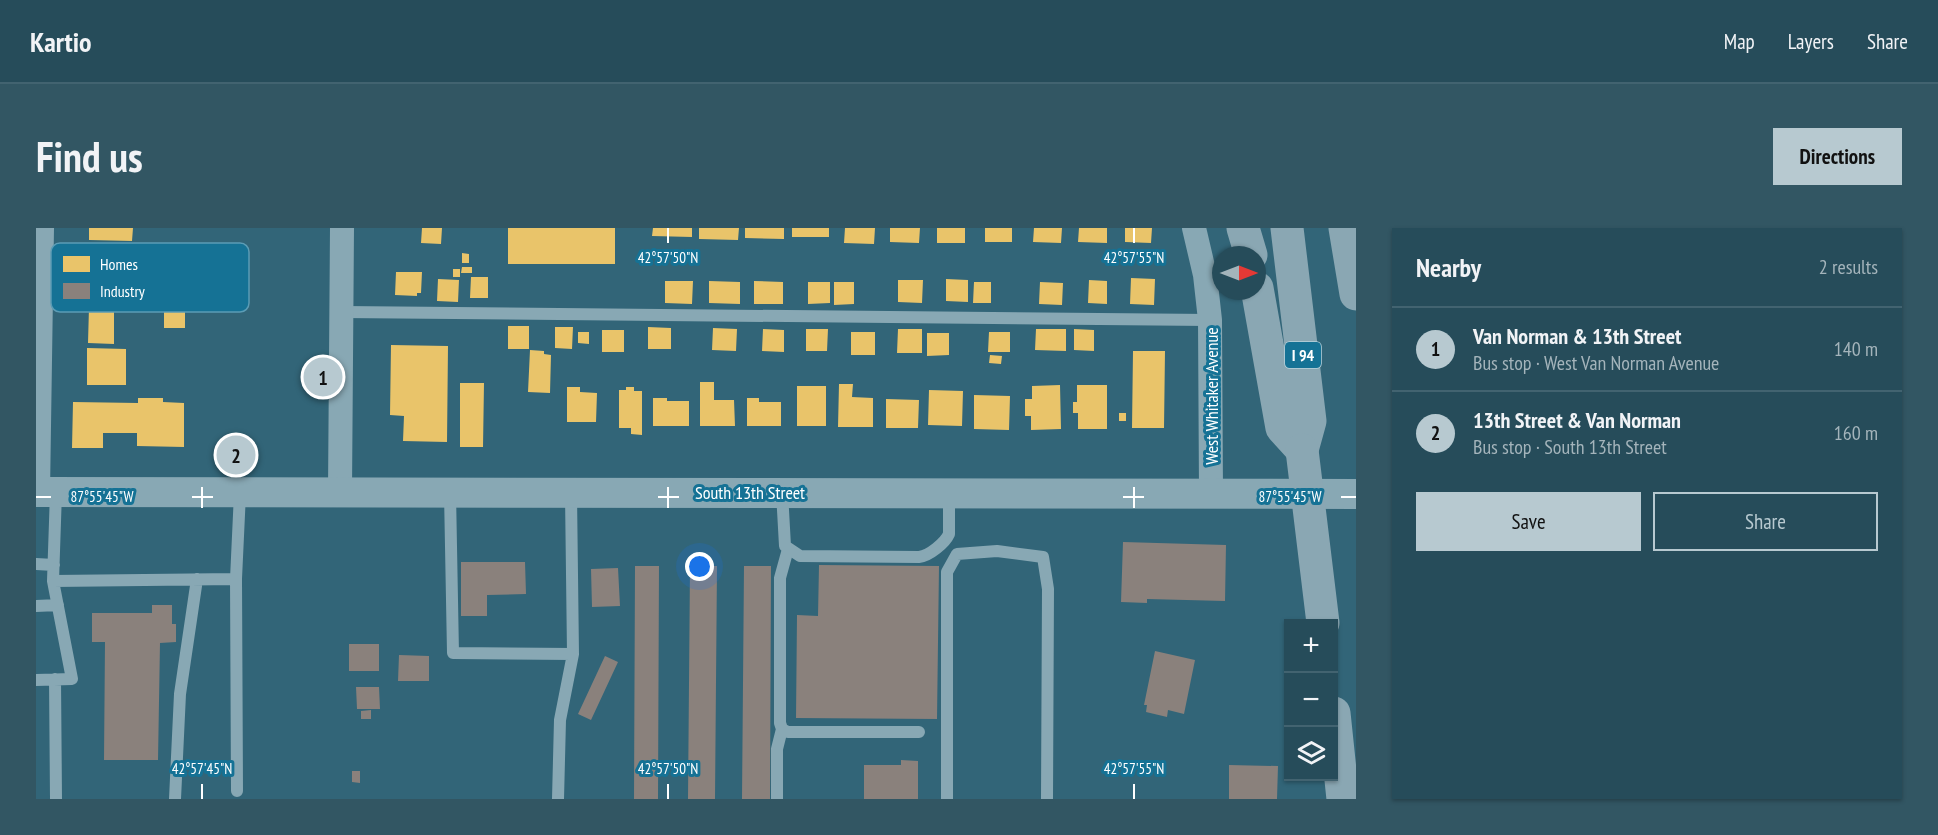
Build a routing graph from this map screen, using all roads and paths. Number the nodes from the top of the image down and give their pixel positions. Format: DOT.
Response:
graph roads {
  1 [pos="42,228"];
  2 [pos="342,228"];
  3 [pos="1194,228"];
  4 [pos="1243,228"];
  5 [pos="1345,228"];
  6 [pos="1287,238"];
  7 [pos="1248,246"];
  8 [pos="1356,294"];
  9 [pos="1259,300"];
  10 [pos="342,312"];
  11 [pos="1210,320"];
  12 [pos="38,325"];
  13 [pos="1302,450"];
  14 [pos="43,492"];
  15 [pos="240,492"];
  16 [pos="340,492"];
  17 [pos="450,492"];
  18 [pos="571,492"];
  19 [pos="782,492"];
  20 [pos="949,493"];
  21 [pos="1212,493"];
  22 [pos="1356,494"];
  23 [pos="946,539"];
  24 [pos="788,549"];
  25 [pos="957,554"];
  26 [pos="36,564"];
  27 [pos="54,565"];
  28 [pos="197,579"];
  29 [pos="236,579"];
  30 [pos="53,581"];
  31 [pos="58,605"];
  32 [pos="36,606"];
  33 [pos="1322,619"];
  34 [pos="573,654"];
  35 [pos="55,679"];
  36 [pos="36,680"];
  37 [pos="1335,727"];
  38 [pos="782,729"];
  39 [pos="919,732"];
  40 [pos="237,791"];
  41 [pos="56,799"];
  42 [pos="175,799"];
  43 [pos="558,799"];
  44 [pos="777,799"];
  45 [pos="947,799"];
  46 [pos="1047,799"];
  47 [pos="1343,799"];
  1 -- 12 [label="street"];
  2 -- 10 [label="street"];
  3 -- 11 [label="street, West Whitaker Avenue"];
  4 -- 7 [label="highway"];
  5 -- 8 [label="highway"];
  6 -- 13 [label="highway, I 94"];
  9 -- 13 [label="highway"];
  10 -- 11 [label="lane"];
  10 -- 16 [label="street"];
  11 -- 21 [label="street, West Whitaker Avenue"];
  12 -- 14 [label="street"];
  13 -- 33 [label="highway, I 94, bridge"];
  14 -- 15 [label="street, South 13th Street"];
  14 -- 27 [label="lane"];
  15 -- 16 [label="street, South 13th Street"];
  15 -- 29 [label="lane"];
  16 -- 17 [label="street, South 13th Street"];
  17 -- 18 [label="street, South 13th Street"];
  17 -- 34 [label="lane"];
  18 -- 19 [label="street, South 13th Street"];
  18 -- 34 [label="lane"];
  19 -- 20 [label="street, South 13th Street"];
  19 -- 24 [label="lane"];
  20 -- 21 [label="street, South 13th Street"];
  20 -- 23 [label="lane"];
  21 -- 22 [label="street, South 13th Street"];
  23 -- 24 [label="lane"];
  23 -- 25 [label="lane"];
  24 -- 38 [label="lane"];
  25 -- 45 [label="lane"];
  25 -- 46 [label="lane"];
  26 -- 27 [label="lane"];
  27 -- 30 [label="lane"];
  28 -- 29 [label="lane"];
  28 -- 30 [label="lane"];
  28 -- 42 [label="lane"];
  29 -- 40 [label="lane"];
  30 -- 31 [label="lane"];
  31 -- 32 [label="lane"];
  31 -- 35 [label="lane"];
  34 -- 43 [label="lane"];
  35 -- 36 [label="lane"];
  35 -- 41 [label="lane"];
  37 -- 47 [label="highway"];
  38 -- 39 [label="lane"];
  38 -- 44 [label="lane"];
}
